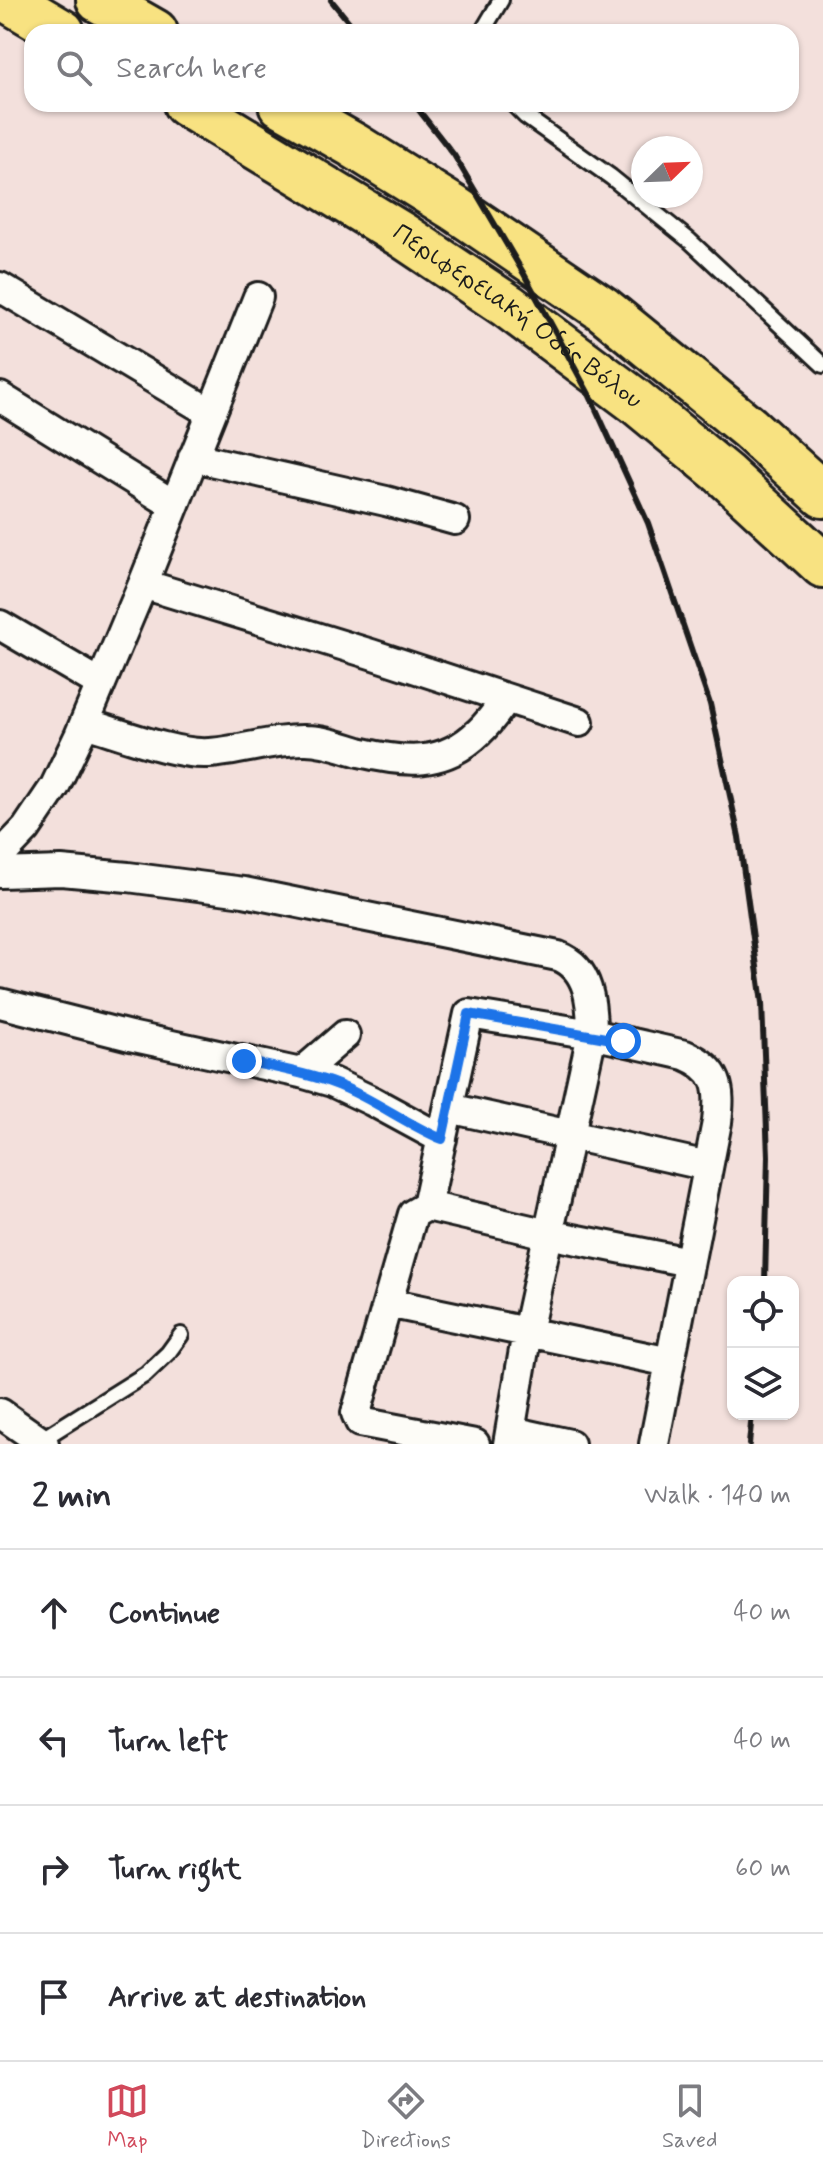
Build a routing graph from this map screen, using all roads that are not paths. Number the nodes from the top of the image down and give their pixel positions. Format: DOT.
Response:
graph roads {
  1 [pos="8,0"];
  2 [pos="99,0"];
  3 [pos="501,0"];
  4 [pos="48,24"];
  5 [pos="141,24"];
  6 [pos="487,24"];
  7 [pos="199,112"];
  8 [pos="295,112"];
  9 [pos="521,112"];
  10 [pos="0,287"];
  11 [pos="258,297"];
  12 [pos="823,365"];
  13 [pos="0,397"];
  14 [pos="211,413"];
  15 [pos="193,457"];
  16 [pos="823,495"];
  17 [pos="174,505"];
  18 [pos="455,520"];
  19 [pos="823,565"];
  20 [pos="143,584"];
  21 [pos="0,625"];
  22 [pos="101,684"];
  23 [pos="506,699"];
  24 [pos="579,722"];
  25 [pos="85,723"];
  26 [pos="0,856"];
  27 [pos="0,873"];
  28 [pos="0,1003"];
  29 [pos="592,1034"];
  30 [pos="345,1035"];
  31 [pos="301,1073"];
  32 [pos="449,1108"];
  33 [pos="570,1134"];
  34 [pos="442,1139"];
  35 [pos="708,1166"];
  36 [pos="427,1206"];
  37 [pos="548,1234"];
  38 [pos="689,1262"];
  39 [pos="388,1303"];
  40 [pos="527,1332"];
  41 [pos="181,1335"];
  42 [pos="670,1362"];
  43 [pos="0,1413"];
  44 [pos="509,1437"];
  45 [pos="41,1442"];
  46 [pos="475,1444"];
  47 [pos="570,1444"];
  48 [pos="654,1444"];
  1 -- 4 [label="main road"];
  2 -- 5 [label="main road"];
  3 -- 6 [label="lane"];
  7 -- 19 [label="main road, Περιφερειακή Οδός Βόλου"];
  8 -- 16 [label="main road, Περιφερειακή Οδός Βόλου"];
  9 -- 12 [label="lane"];
  10 -- 14 [label="street"];
  11 -- 14 [label="street"];
  13 -- 17 [label="street"];
  14 -- 15 [label="street"];
  15 -- 17 [label="street"];
  15 -- 18 [label="street"];
  17 -- 20 [label="street"];
  20 -- 22 [label="street"];
  20 -- 23 [label="street"];
  21 -- 22 [label="street"];
  22 -- 25 [label="street"];
  23 -- 24 [label="street"];
  23 -- 25 [label="street"];
  25 -- 26 [label="street"];
  27 -- 29 [label="street"];
  28 -- 31 [label="street"];
  29 -- 32 [label="street"];
  29 -- 33 [label="street"];
  29 -- 35 [label="street"];
  30 -- 31 [label="street"];
  31 -- 34 [label="street"];
  32 -- 33 [label="street"];
  32 -- 34 [label="street"];
  33 -- 35 [label="street"];
  33 -- 37 [label="street"];
  34 -- 36 [label="street"];
  35 -- 38 [label="street"];
  36 -- 37 [label="street"];
  36 -- 39 [label="street"];
  37 -- 38 [label="street"];
  37 -- 40 [label="street"];
  38 -- 42 [label="street"];
  39 -- 40 [label="street"];
  39 -- 46 [label="street"];
  40 -- 42 [label="street"];
  40 -- 44 [label="street"];
  41 -- 45 [label="lane"];
  42 -- 48 [label="street"];
  43 -- 45 [label="street"];
  44 -- 47 [label="street"];
}
